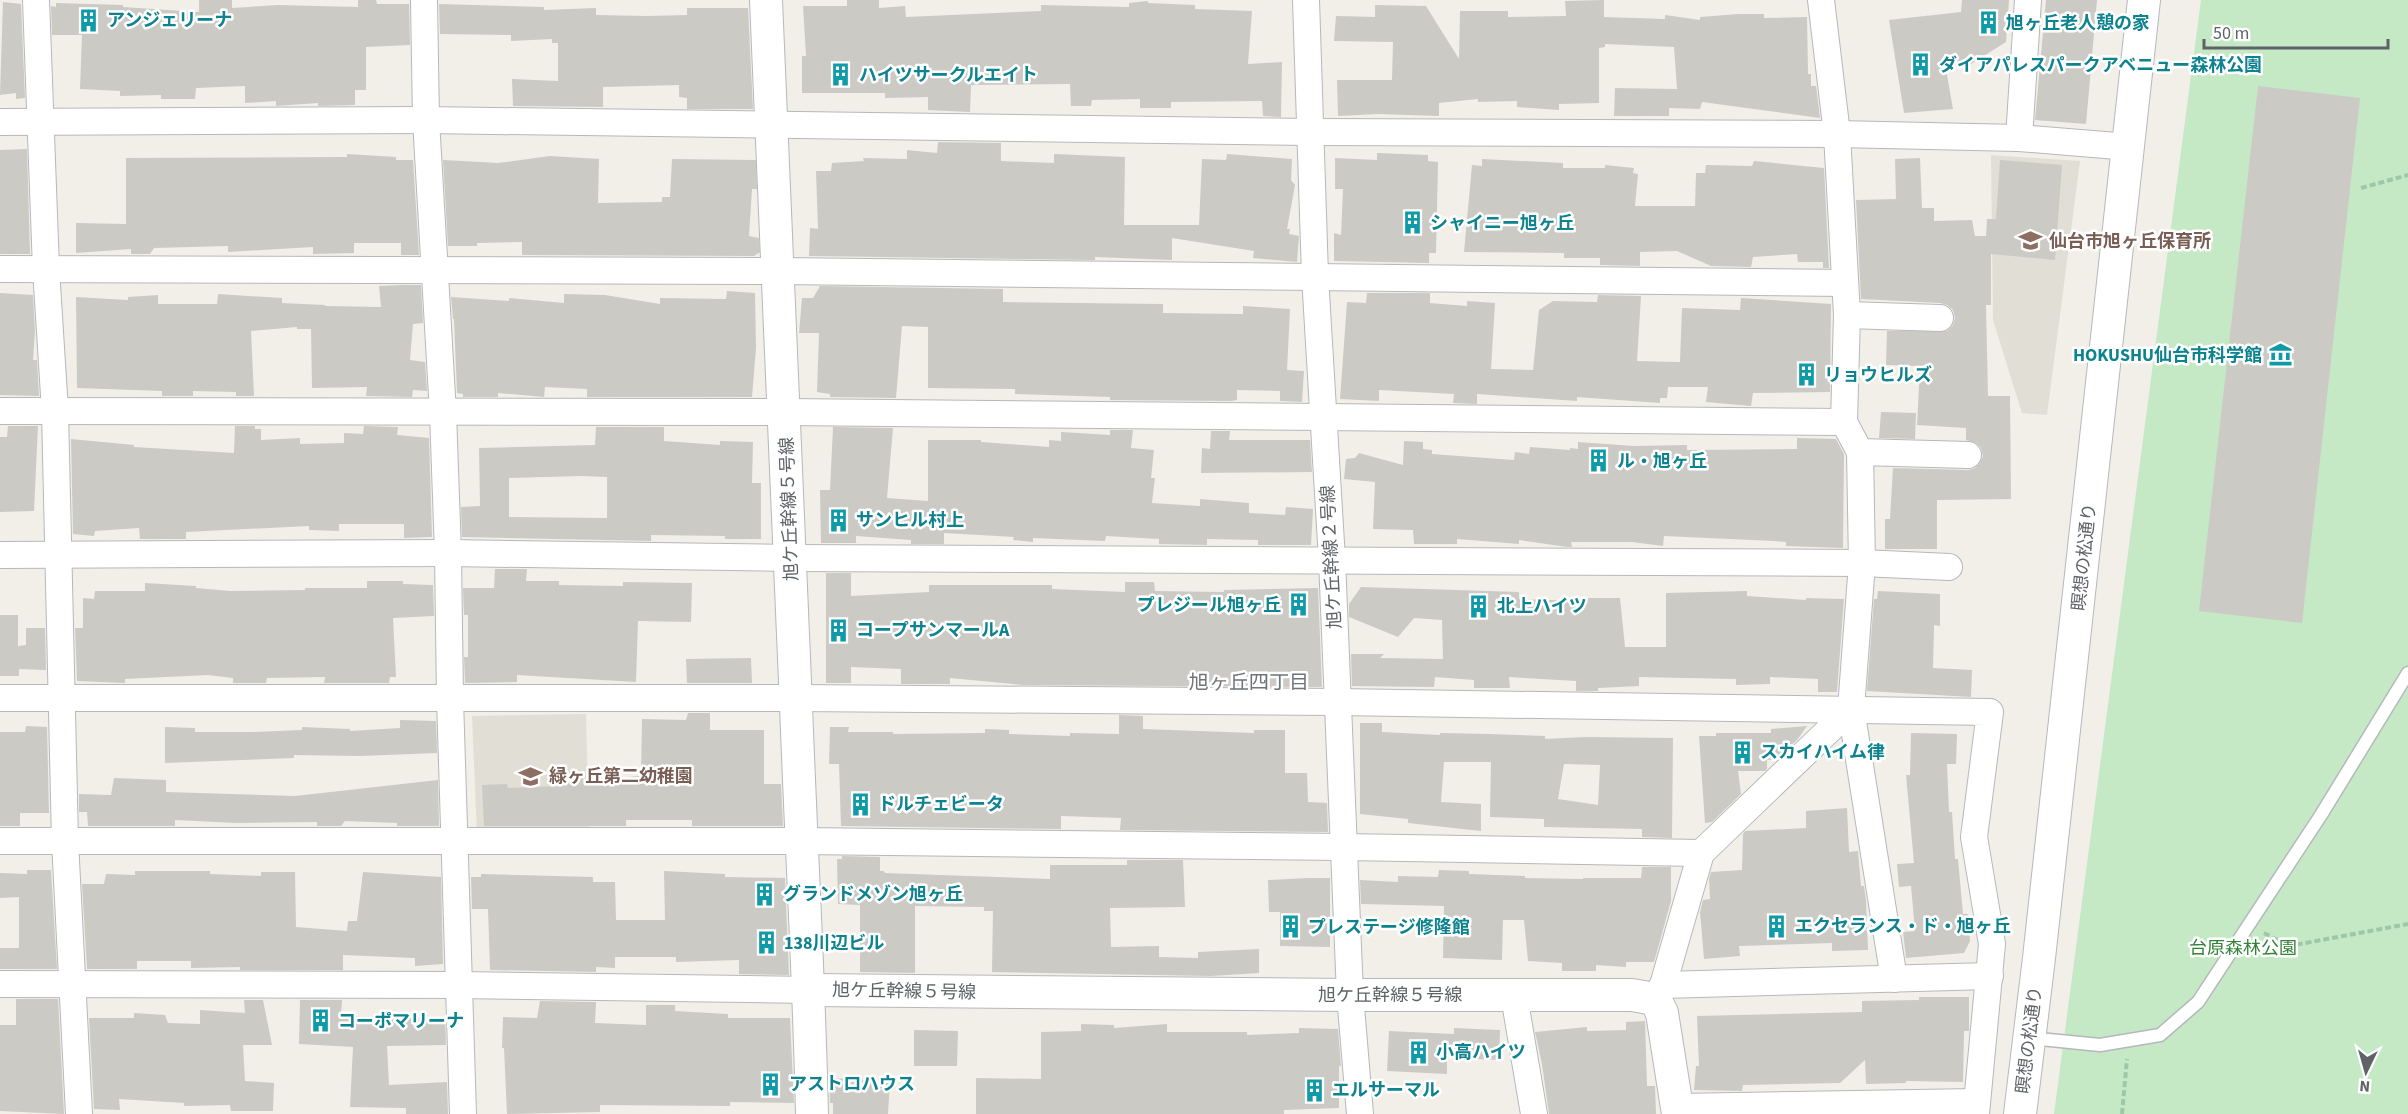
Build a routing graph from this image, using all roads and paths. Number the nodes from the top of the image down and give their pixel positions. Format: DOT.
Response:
graph roads {
  1 [pos="36,0"];
  2 [pos="424,0"];
  3 [pos="766,0"];
  4 [pos="1306,0"];
  5 [pos="1821,0"];
  6 [pos="2028,0"];
  7 [pos="2144,0"];
  8 [pos="426,120"];
  9 [pos="0,122"];
  10 [pos="41,122"];
  11 [pos="772,124"];
  12 [pos="1310,132"];
  13 [pos="1837,134"];
  14 [pos="2019,138"];
  15 [pos="2128,147"];
  16 [pos="2408,175"];
  17 [pos="2361,188"];
  18 [pos="0,269"];
  19 [pos="46,269"];
  20 [pos="434,270"];
  21 [pos="780,271"];
  22 [pos="1315,276"];
  23 [pos="1845,283"];
  24 [pos="1847,315"];
  25 [pos="1940,318"];
  26 [pos="0,411"];
  27 [pos="55,411"];
  28 [pos="785,412"];
  29 [pos="443,413"];
  30 [pos="1324,416"];
  31 [pos="1844,422"];
  32 [pos="1860,452"];
  33 [pos="1968,454"];
  34 [pos="448,553"];
  35 [pos="0,555"];
  36 [pos="59,555"];
  37 [pos="791,558"];
  38 [pos="1332,560"];
  39 [pos="1862,563"];
  40 [pos="1949,567"];
  41 [pos="2408,673"];
  42 [pos="0,698"];
  43 [pos="796,698"];
  44 [pos="60,699"];
  45 [pos="450,699"];
  46 [pos="1338,702"];
  47 [pos="1851,709"];
  48 [pos="0,841"];
  49 [pos="801,841"];
  50 [pos="65,842"];
  51 [pos="455,842"];
  52 [pos="1344,847"];
  53 [pos="1701,853"];
  54 [pos="2408,924"];
  55 [pos="2248,926"];
  56 [pos="1990,976"];
  57 [pos="1894,978"];
  58 [pos="0,984"];
  59 [pos="73,984"];
  60 [pos="459,985"];
  61 [pos="810,990"];
  62 [pos="1659,992"];
  63 [pos="1350,995"];
  64 [pos="1514,996"];
  65 [pos="2030,1038"];
  66 [pos="2127,1040"];
  67 [pos="1976,1108"];
  68 [pos="1677,1111"];
  69 [pos="79,1114"];
  70 [pos="464,1114"];
  71 [pos="812,1114"];
  72 [pos="1360,1114"];
  73 [pos="1534,1114"];
  74 [pos="2020,1114"];
  75 [pos="2122,1114"];
  1 -- 10 [label="street"];
  2 -- 8 [label="street"];
  3 -- 11 [label="street, 旭ケ丘幹線５号線"];
  4 -- 12 [label="street, 旭ケ丘幹線２号線"];
  5 -- 13 [label="street"];
  6 -- 14 [label="street"];
  7 -- 15 [label="street, 瞑想の松通り"];
  8 -- 10 [label="street"];
  8 -- 11 [label="street"];
  8 -- 20 [label="street"];
  9 -- 10 [label="street"];
  10 -- 19 [label="street"];
  11 -- 12 [label="street"];
  11 -- 21 [label="street, 旭ケ丘幹線５号線"];
  12 -- 13 [label="street"];
  12 -- 22 [label="street, 旭ケ丘幹線２号線"];
  13 -- 14 [label="street"];
  13 -- 23 [label="street"];
  14 -- 15 [label="street"];
  15 -- 65 [label="street, 瞑想の松通り"];
  16 -- 17 [label="path"];
  18 -- 19 [label="street"];
  19 -- 20 [label="street"];
  19 -- 27 [label="street"];
  20 -- 21 [label="street"];
  20 -- 29 [label="street"];
  21 -- 22 [label="street"];
  21 -- 28 [label="street, 旭ケ丘幹線５号線"];
  22 -- 23 [label="street"];
  22 -- 30 [label="street, 旭ケ丘幹線２号線"];
  23 -- 24 [label="street"];
  24 -- 25 [label="street"];
  24 -- 31 [label="street"];
  26 -- 27 [label="street"];
  27 -- 29 [label="street"];
  27 -- 36 [label="street"];
  28 -- 29 [label="street"];
  28 -- 30 [label="street"];
  28 -- 37 [label="street, 旭ケ丘幹線５号線"];
  29 -- 34 [label="street"];
  30 -- 31 [label="street"];
  30 -- 38 [label="street, 旭ケ丘幹線２号線"];
  31 -- 32 [label="street"];
  32 -- 33 [label="street"];
  32 -- 39 [label="street"];
  34 -- 36 [label="street"];
  34 -- 37 [label="street"];
  34 -- 45 [label="street"];
  35 -- 36 [label="street"];
  36 -- 44 [label="street"];
  37 -- 38 [label="street"];
  37 -- 43 [label="street, 旭ケ丘幹線５号線"];
  38 -- 39 [label="street"];
  38 -- 46 [label="street, 旭ケ丘幹線２号線"];
  39 -- 40 [label="street"];
  39 -- 47 [label="street"];
  41 -- 55 [label="lane"];
  42 -- 44 [label="street"];
  43 -- 45 [label="street"];
  43 -- 46 [label="street"];
  43 -- 49 [label="street, 旭ケ丘幹線５号線"];
  44 -- 45 [label="street"];
  44 -- 50 [label="street"];
  45 -- 51 [label="street"];
  46 -- 47 [label="street"];
  46 -- 52 [label="street, 旭ケ丘幹線２号線"];
  47 -- 53 [label="street"];
  47 -- 56 [label="street"];
  47 -- 57 [label="street"];
  48 -- 50 [label="street"];
  49 -- 51 [label="street"];
  49 -- 52 [label="street"];
  49 -- 61 [label="street, 旭ケ丘幹線５号線"];
  50 -- 51 [label="street"];
  50 -- 59 [label="street"];
  51 -- 60 [label="street"];
  52 -- 53 [label="street"];
  52 -- 63 [label="street, 旭ケ丘幹線２号線"];
  53 -- 62 [label="street"];
  54 -- 55 [label="path"];
  55 -- 66 [label="lane"];
  56 -- 57 [label="street"];
  56 -- 67 [label="street"];
  57 -- 62 [label="street"];
  58 -- 59 [label="street"];
  59 -- 60 [label="street"];
  59 -- 69 [label="street"];
  60 -- 61 [label="street"];
  60 -- 70 [label="street"];
  61 -- 63 [label="street, 旭ケ丘幹線５号線"];
  61 -- 71 [label="street"];
  62 -- 64 [label="street, 旭ケ丘幹線５号線"];
  62 -- 68 [label="street"];
  63 -- 64 [label="street, 旭ケ丘幹線５号線"];
  63 -- 72 [label="street, 旭ケ丘幹線２号線"];
  64 -- 73 [label="street"];
  65 -- 66 [label="lane"];
  65 -- 74 [label="street, 瞑想の松通り"];
  66 -- 75 [label="path"];
  67 -- 68 [label="street"];
}
